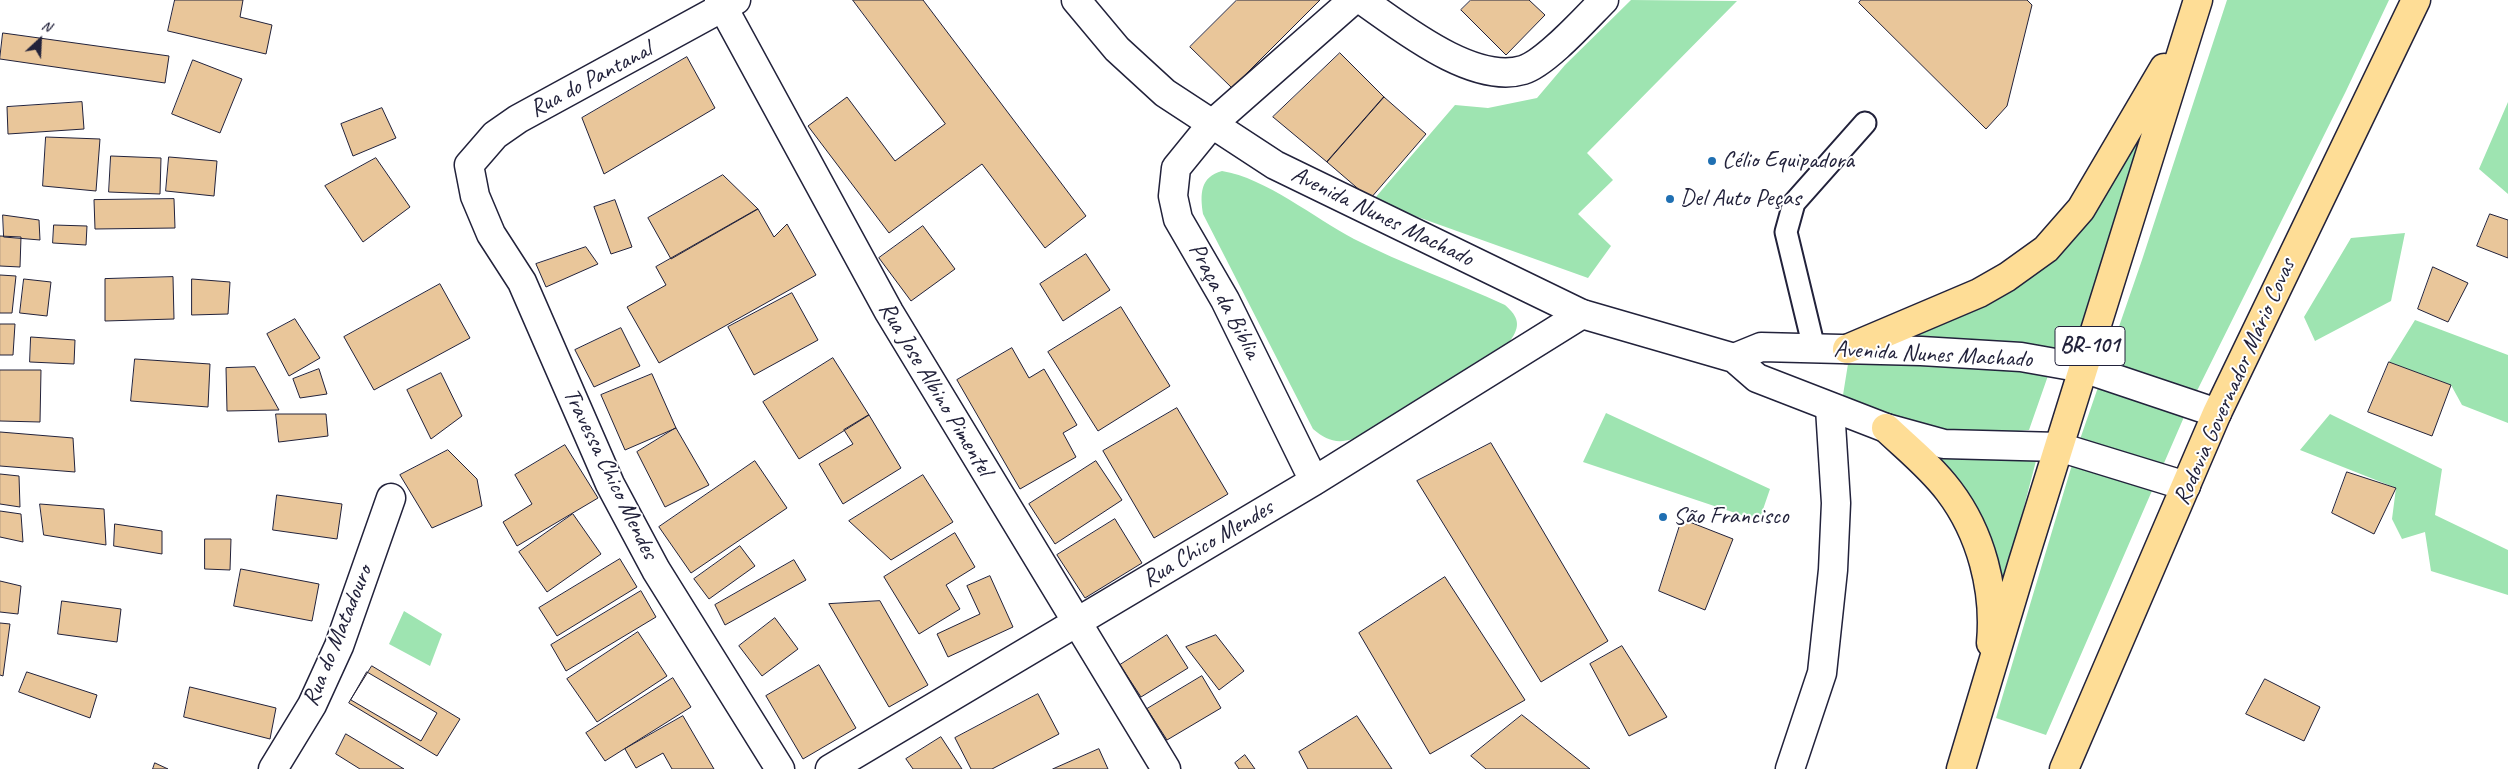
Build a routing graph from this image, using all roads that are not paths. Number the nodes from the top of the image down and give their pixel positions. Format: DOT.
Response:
graph roads {
  1 [pos="1076,0"];
  2 [pos="1353,0"];
  3 [pos="1362,0"];
  4 [pos="1604,0"];
  5 [pos="2416,0"];
  6 [pos="726,3"];
  7 [pos="2196,4"];
  8 [pos="1864,123"];
  9 [pos="1211,125"];
  10 [pos="469,165"];
  11 [pos="1582,314"];
  12 [pos="1814,348"];
  13 [pos="1847,349"];
  14 [pos="1734,358"];
  15 [pos="2083,368"];
  16 [pos="1830,408"];
  17 [pos="2217,413"];
  18 [pos="1886,428"];
  19 [pos="2059,447"];
  20 [pos="1314,481"];
  21 [pos="2186,486"];
  22 [pos="391,498"];
  23 [pos="1076,623"];
  24 [pos="1988,685"];
  25 [pos="2069,767"];
  26 [pos="273,769"];
  27 [pos="780,769"];
  28 [pos="830,769"];
  29 [pos="1166,769"];
  30 [pos="1790,769"];
  31 [pos="1962,769"];
  1 -- 9 [label="street, Avenida Nunes Machado"];
  2 -- 9 [label="street, Praça da Biblia"];
  3 -- 4 [label="street"];
  5 -- 17 [label="highway, Rodovia Governador Mário Covas"];
  6 -- 10 [label="street, Rua do Pantanal"];
  6 -- 23 [label="street, Rua Jose Albino Pimentel"];
  7 -- 13 [label="highway"];
  7 -- 15 [label="highway, BR-101"];
  8 -- 12 [label="lane"];
  9 -- 11 [label="street, Avenida Nunes Machado"];
  9 -- 20 [label="street, Praça da Biblia"];
  10 -- 27 [label="street, Travessa Chico Mendes"];
  11 -- 14 [label="street, Avenida Nunes Machado"];
  11 -- 20 [label="street, Rua Chico Mendes"];
  12 -- 13 [label="street, Avenida Nunes Machado"];
  12 -- 14 [label="street, Avenida Nunes Machado"];
  13 -- 15 [label="street, Avenida Nunes Machado"];
  14 -- 16 [label="street, Avenida Nunes Machado"];
  15 -- 17 [label="street, Avenida Nunes Machado"];
  15 -- 19 [label="highway, BR-101"];
  16 -- 18 [label="street, Avenida Nunes Machado"];
  16 -- 30 [label="street"];
  17 -- 21 [label="highway, Rodovia Governador Mário Covas"];
  18 -- 19 [label="street, Avenida Nunes Machado"];
  18 -- 24 [label="highway"];
  19 -- 21 [label="street, Avenida Nunes Machado"];
  19 -- 24 [label="highway, BR-101"];
  20 -- 23 [label="street, Rua Chico Mendes"];
  21 -- 25 [label="highway, Rodovia Governador Mário Covas"];
  22 -- 26 [label="street, Rua do Matadouro"];
  23 -- 28 [label="street, Rua Chico Mendes"];
  23 -- 29 [label="street, Rua Jose Albino Pimentel"];
  24 -- 31 [label="highway, BR-101"];
}
